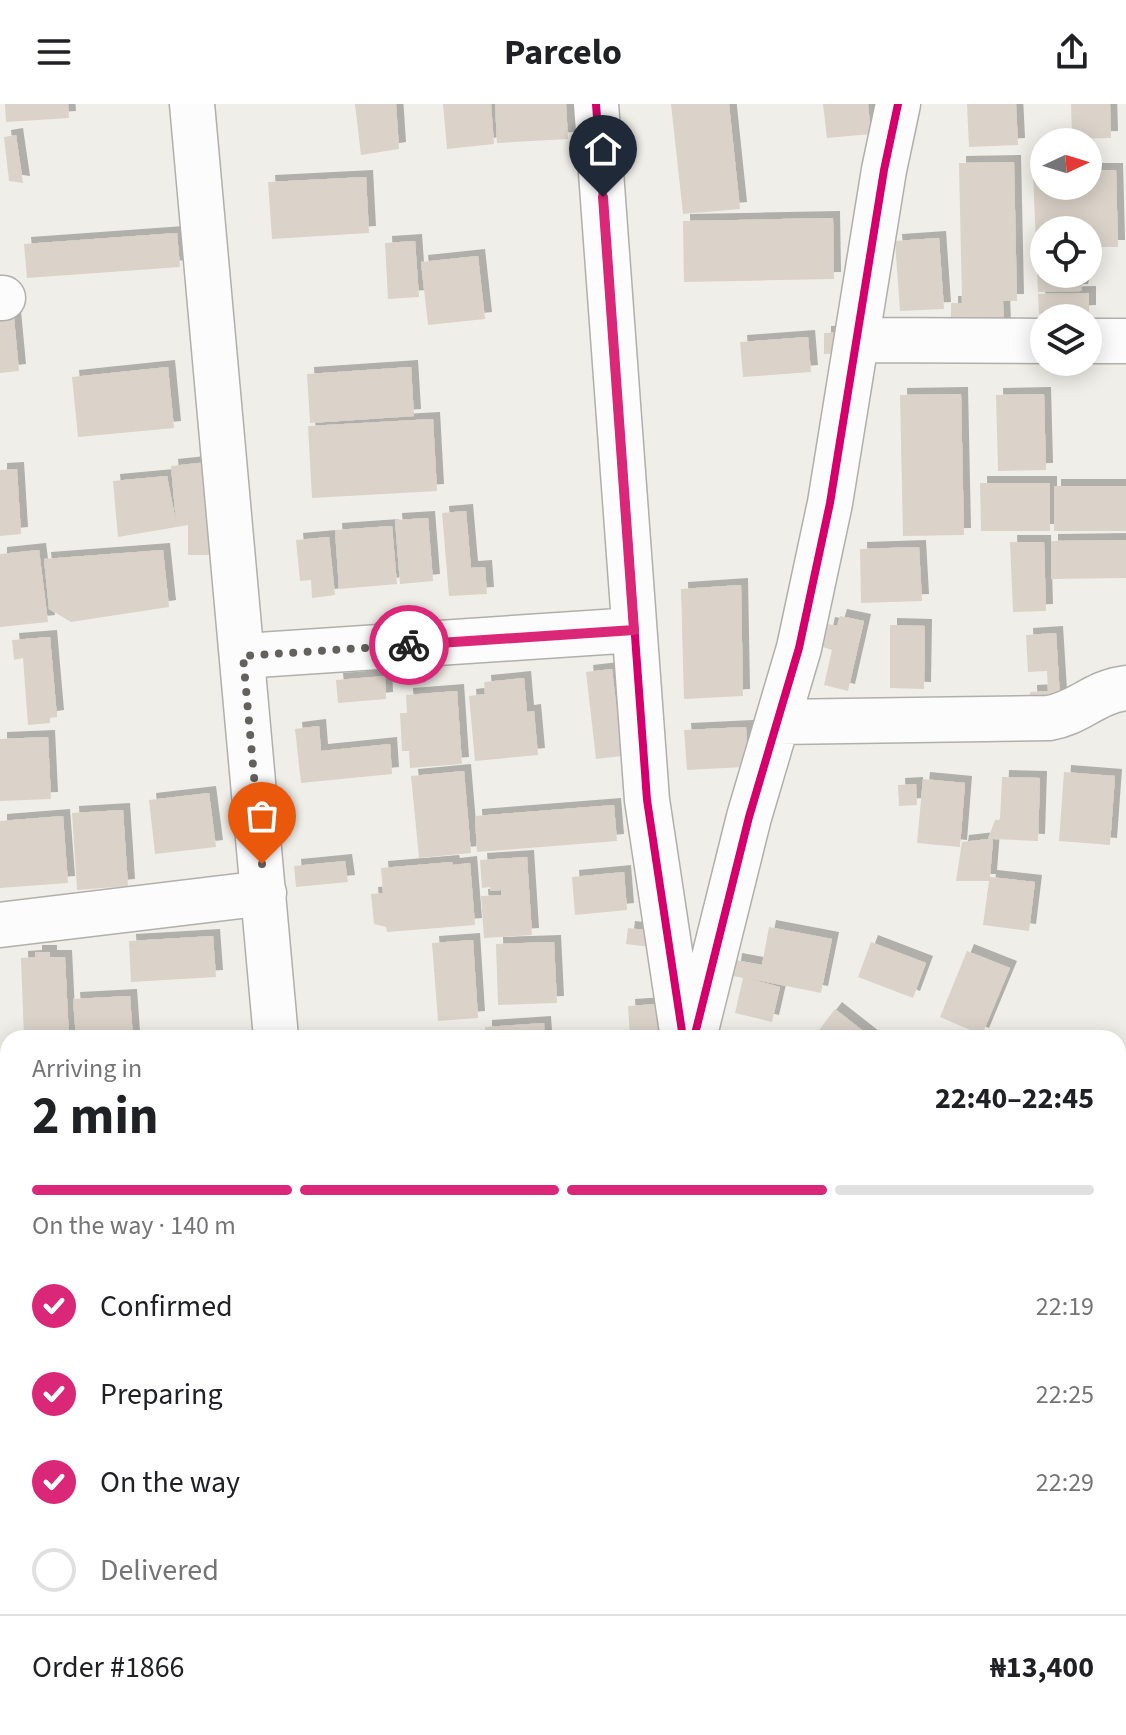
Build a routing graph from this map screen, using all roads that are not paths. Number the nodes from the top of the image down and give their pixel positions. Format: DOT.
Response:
graph roads {
  1 [pos="192,104"];
  2 [pos="596,104"];
  3 [pos="898,104"];
  4 [pos="857,340"];
  5 [pos="1030,341"];
  6 [pos="1102,341"];
  7 [pos="1126,341"];
  8 [pos="634,630"];
  9 [pos="243,656"];
  10 [pos="1126,688"];
  11 [pos="778,722"];
  12 [pos="264,893"];
  13 [pos="0,925"];
  14 [pos="275,1030"];
  15 [pos="682,1030"];
  16 [pos="696,1030"];
  1 -- 9 [label="street"];
  2 -- 8 [label="street"];
  3 -- 4 [label="street"];
  4 -- 5 [label="street"];
  4 -- 11 [label="street"];
  6 -- 7 [label="street"];
  8 -- 9 [label="street"];
  8 -- 15 [label="street"];
  9 -- 12 [label="street"];
  10 -- 11 [label="street"];
  11 -- 16 [label="street"];
  12 -- 13 [label="street"];
  12 -- 14 [label="street"];
}
